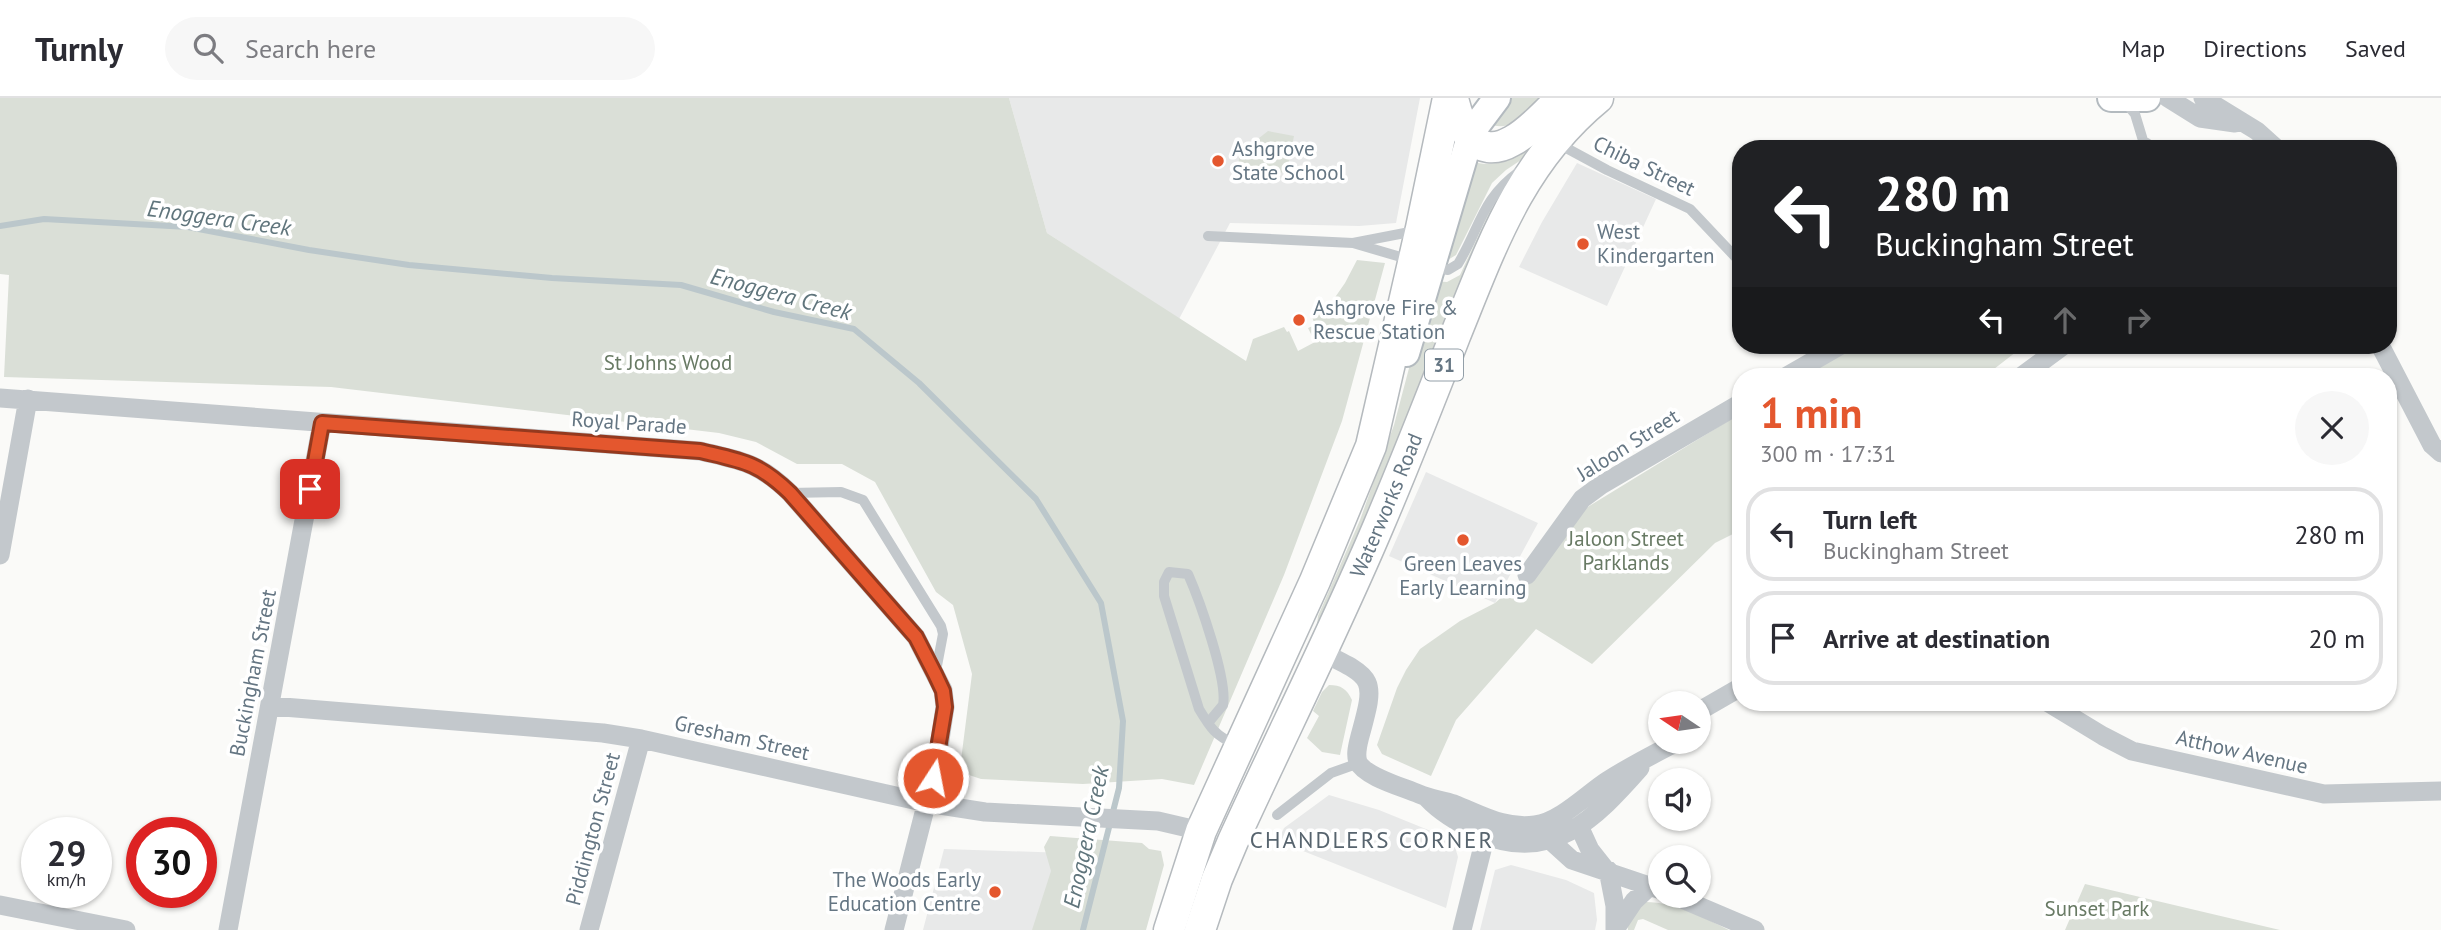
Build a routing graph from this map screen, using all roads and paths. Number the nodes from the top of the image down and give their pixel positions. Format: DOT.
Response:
graph roads {
  1 [pos="1450,98"];
  2 [pos="1497,98"];
  3 [pos="1562,98"];
  4 [pos="1598,98"];
  5 [pos="2127,98"];
  6 [pos="2168,98"];
  7 [pos="2203,98"];
  8 [pos="2246,125"];
  9 [pos="1470,138"];
  10 [pos="2143,140"];
  11 [pos="2270,140"];
  12 [pos="1547,149"];
  13 [pos="1421,228"];
  14 [pos="1208,236"];
  15 [pos="1353,243"];
  16 [pos="1732,253"];
  17 [pos="1422,264"];
  18 [pos="1818,354"];
  19 [pos="2052,354"];
  20 [pos="1798,368"];
  21 [pos="2033,368"];
  22 [pos="2397,378"];
  23 [pos="0,398"];
  24 [pos="29,399"];
  25 [pos="1732,408"];
  26 [pos="322,423"];
  27 [pos="2441,453"];
  28 [pos="790,493"];
  29 [pos="0,555"];
  30 [pos="1527,575"];
  31 [pos="1289,639"];
  32 [pos="1321,652"];
  33 [pos="935,674"];
  34 [pos="1732,692"];
  35 [pos="1712,704"];
  36 [pos="271,706"];
  37 [pos="2063,711"];
  38 [pos="1208,723"];
  39 [pos="641,739"];
  40 [pos="1240,747"];
  41 [pos="1657,754"];
  42 [pos="1648,759"];
  43 [pos="1359,763"];
  44 [pos="2441,792"];
  45 [pos="927,803"];
  46 [pos="1277,815"];
  47 [pos="1556,816"];
  48 [pos="1579,826"];
  49 [pos="1488,827"];
  50 [pos="1200,831"];
  51 [pos="1233,841"];
  52 [pos="1551,841"];
  53 [pos="1606,870"];
  54 [pos="1648,885"];
  55 [pos="1648,892"];
  56 [pos="0,905"];
  57 [pos="1703,908"];
  58 [pos="1615,929"];
  59 [pos="126,930"];
  60 [pos="228,930"];
  61 [pos="589,930"];
  62 [pos="894,930"];
  63 [pos="1169,930"];
  64 [pos="1200,930"];
  65 [pos="1462,930"];
  66 [pos="1755,930"];
  1 -- 9 [label="main road"];
  1 -- 13 [label="main road, Waterworks Road / 31"];
  2 -- 9 [label="main road, Waterworks Road"];
  3 -- 9 [label="main road"];
  4 -- 12 [label="main road, Waterworks Road / 31"];
  5 -- 10 [label="lane"];
  6 -- 8 [label="street"];
  7 -- 8 [label="street"];
  8 -- 11 [label="street"];
  9 -- 17 [label="main road, Waterworks Road"];
  12 -- 16 [label="lane, Chiba Street"];
  12 -- 17 [label="lane"];
  12 -- 32 [label="main road, Waterworks Road / 31"];
  13 -- 15 [label="lane"];
  13 -- 17 [label="main road, Waterworks Road / 31"];
  14 -- 15 [label="lane"];
  15 -- 17 [label="lane"];
  17 -- 31 [label="main road, Waterworks Road / 31"];
  18 -- 20 [label="street"];
  19 -- 21 [label="street"];
  22 -- 27 [label="street"];
  23 -- 24 [label="street, Royal Parade"];
  24 -- 26 [label="street, Royal Parade"];
  24 -- 29 [label="street"];
  25 -- 30 [label="street, Jaloon Street"];
  26 -- 28 [label="street, Royal Parade"];
  26 -- 36 [label="street, Buckingham Street"];
  28 -- 33 [label="street, Royal Parade"];
  28 -- 33 [label="lane"];
  31 -- 32 [label="main road"];
  31 -- 40 [label="main road, Waterworks Road / 31"];
  32 -- 43 [label="street"];
  32 -- 51 [label="main road, Waterworks Road / 31"];
  33 -- 45 [label="street, Royal Parade"];
  34 -- 35 [label="street"];
  36 -- 39 [label="street, Gresham Street"];
  36 -- 60 [label="street, Buckingham Street"];
  37 -- 44 [label="street, Atthow Avenue"];
  38 -- 38 [label="lane"];
  38 -- 40 [label="lane"];
  39 -- 45 [label="street, Gresham Street"];
  39 -- 61 [label="street, Piddington Street"];
  40 -- 50 [label="main road, Waterworks Road / 31"];
  41 -- 42 [label="street"];
  42 -- 47 [label="street"];
  42 -- 48 [label="street"];
  43 -- 46 [label="lane"];
  43 -- 49 [label="street"];
  45 -- 50 [label="street, Gresham Street"];
  45 -- 62 [label="street, Royal Parade"];
  47 -- 48 [label="street"];
  47 -- 49 [label="street"];
  47 -- 52 [label="street"];
  48 -- 52 [label="street"];
  48 -- 53 [label="street"];
  49 -- 52 [label="street"];
  49 -- 65 [label="street"];
  50 -- 51 [label="main road"];
  50 -- 63 [label="main road, Waterworks Road / 31"];
  51 -- 64 [label="main road, Waterworks Road / 31"];
  52 -- 53 [label="street"];
  53 -- 54 [label="street"];
  53 -- 58 [label="street"];
  55 -- 58 [label="street"];
  56 -- 59 [label="street"];
  57 -- 66 [label="street"];
}
